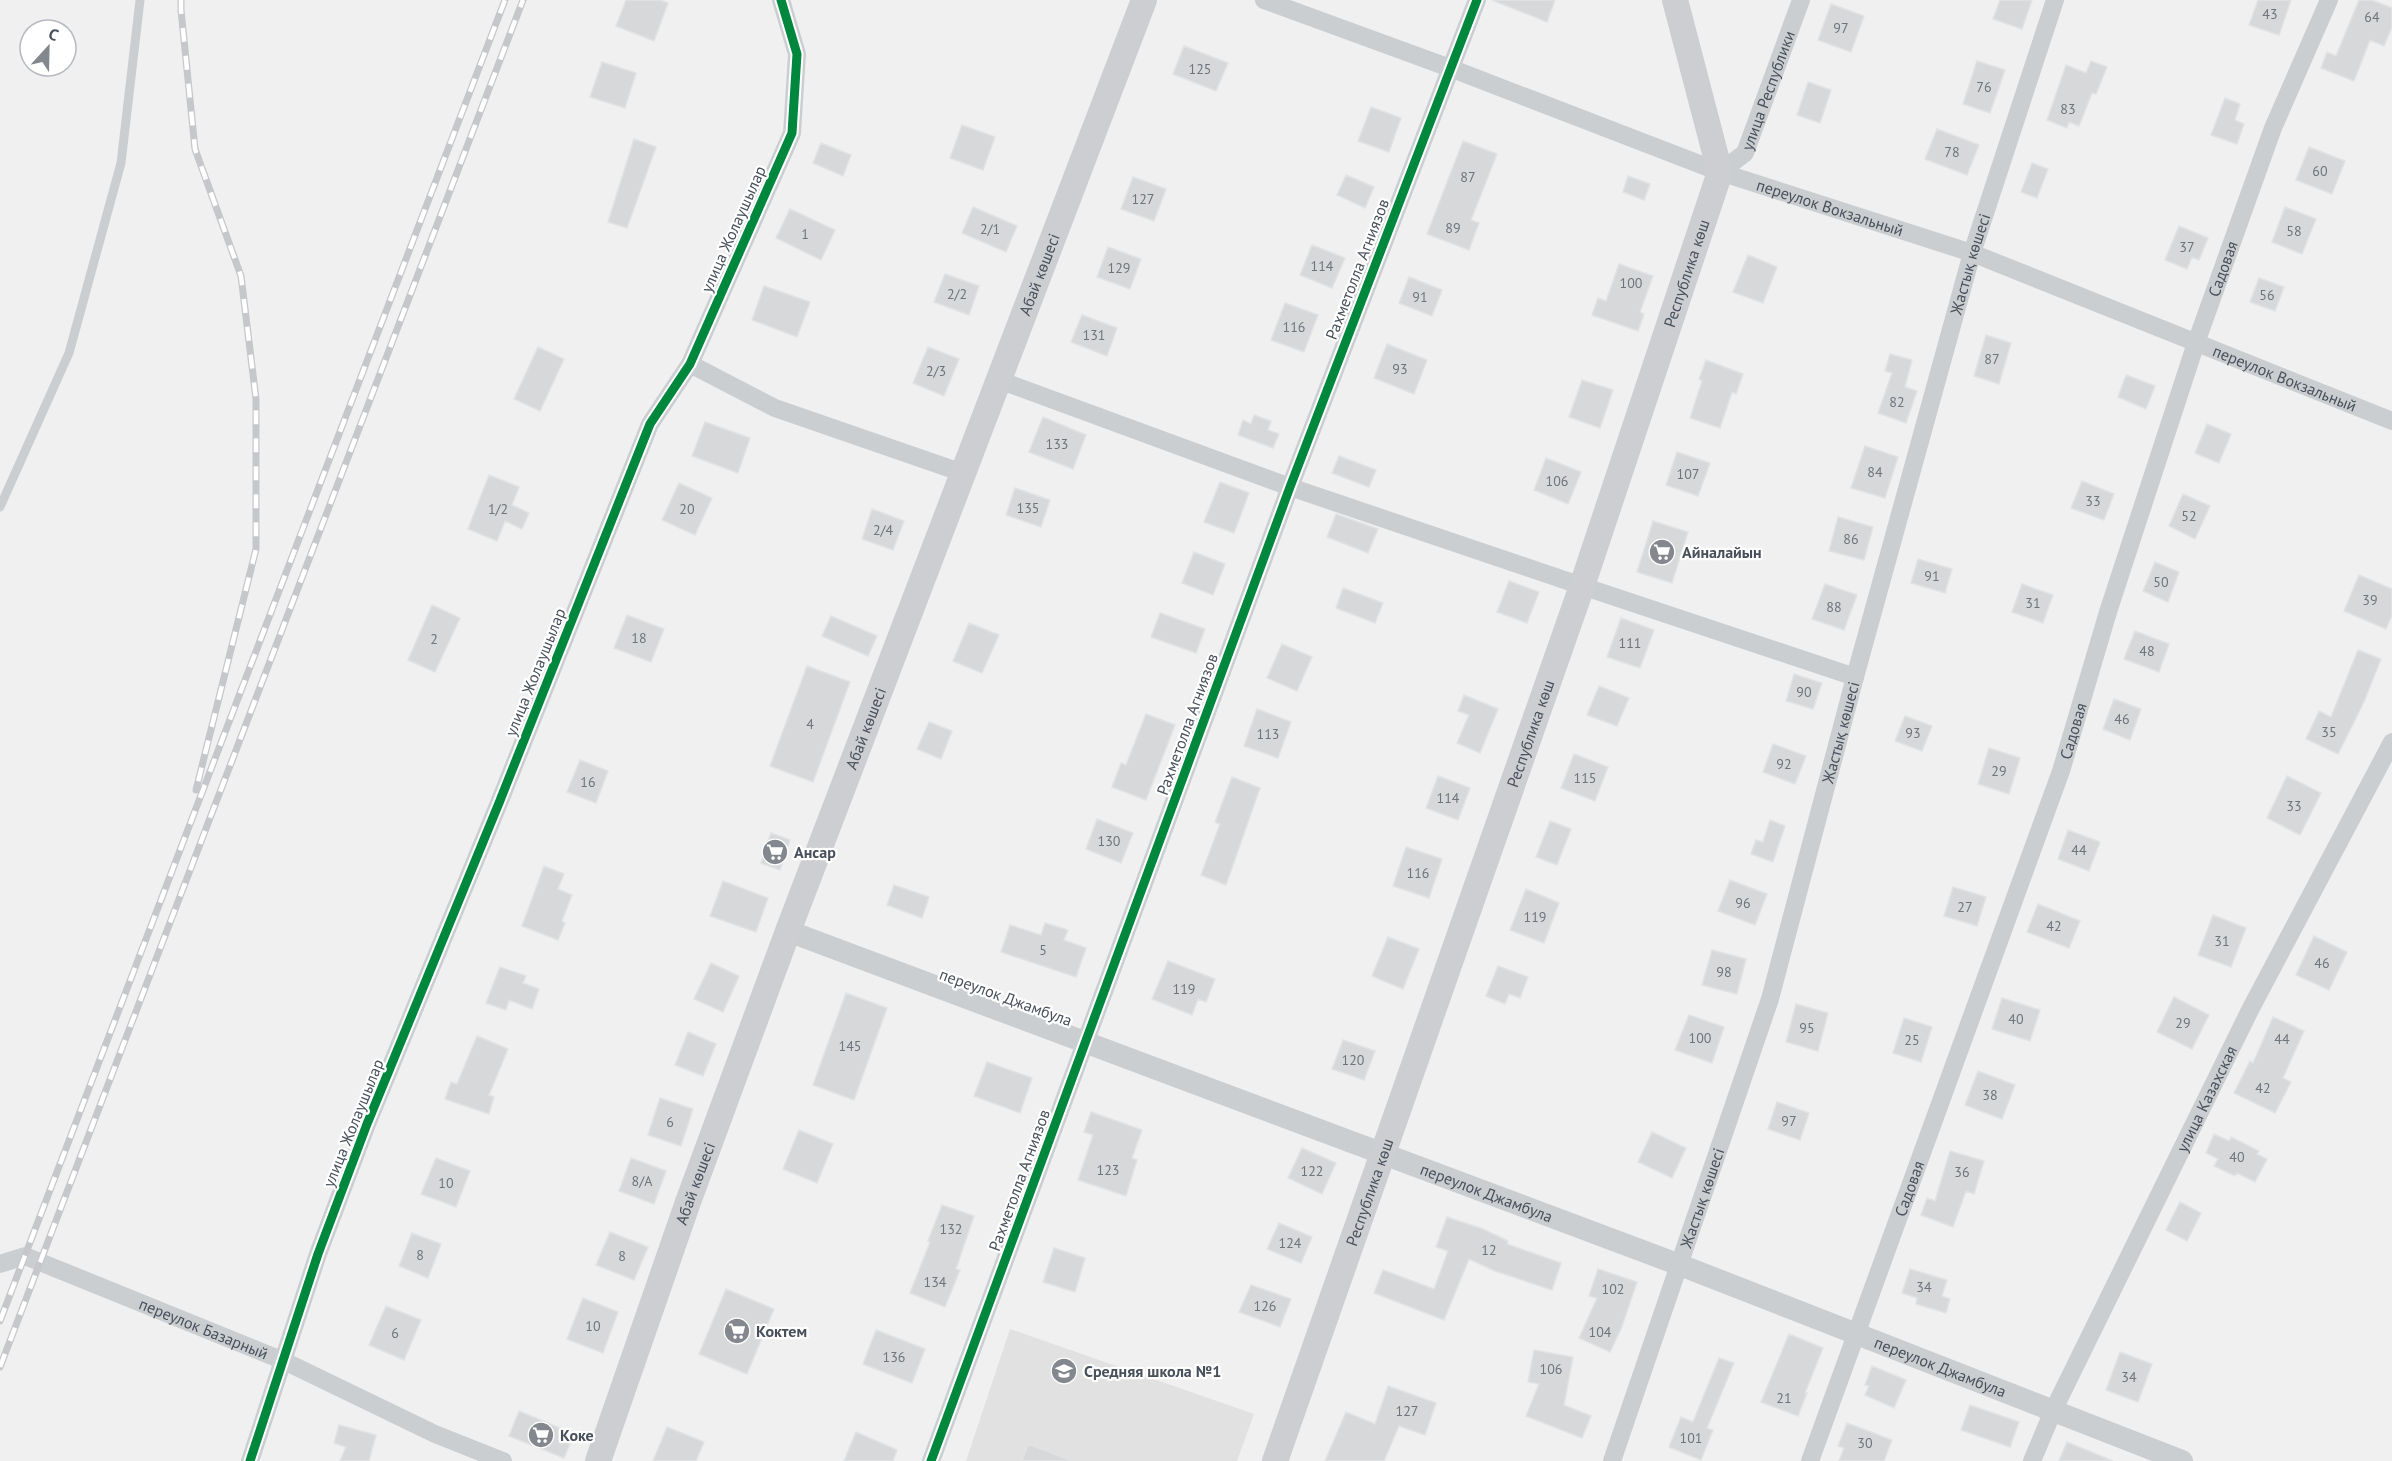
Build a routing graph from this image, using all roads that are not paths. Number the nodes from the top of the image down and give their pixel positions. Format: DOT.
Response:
graph roads {
  1 [pos="140,0"];
  2 [pos="781,0"];
  3 [pos="1144,0"];
  4 [pos="1264,0"];
  5 [pos="1477,0"];
  6 [pos="1675,0"];
  7 [pos="1801,0"];
  8 [pos="2055,0"];
  9 [pos="2330,0"];
  10 [pos="1450,68"];
  11 [pos="1720,172"];
  12 [pos="1972,253"];
  13 [pos="2196,343"];
  14 [pos="690,364"];
  15 [pos="999,380"];
  16 [pos="2392,421"];
  17 [pos="963,473"];
  18 [pos="1290,487"];
  19 [pos="0,507"];
  20 [pos="1581,586"];
  21 [pos="1855,676"];
  22 [pos="2392,742"];
  23 [pos="788,931"];
  24 [pos="1086,1043"];
  25 [pos="1383,1153"];
  26 [pos="0,1264"];
  27 [pos="1680,1265"];
  28 [pos="1856,1332"];
  29 [pos="284,1361"];
  30 [pos="2053,1411"];
  31 [pos="250,1461"];
  32 [pos="503,1461"];
  33 [pos="598,1461"];
  34 [pos="931,1461"];
  35 [pos="1275,1461"];
  36 [pos="1612,1461"];
  37 [pos="1810,1461"];
  38 [pos="2032,1461"];
  39 [pos="2182,1461"];
  1 -- 19 [label="lane"];
  2 -- 14 [label="street, улица Жолаушылар"];
  3 -- 15 [label="main road, Абай көшесі"];
  4 -- 10 [label="street, переулок Вокзальный"];
  5 -- 10 [label="street, Рахметолла Агниязов"];
  6 -- 11 [label="main road"];
  7 -- 11 [label="street, улица Республики"];
  8 -- 12 [label="street, Жастық көшесі"];
  9 -- 13 [label="street, Садовая"];
  10 -- 11 [label="street, переулок Вокзальный"];
  10 -- 18 [label="street, Рахметолла Агниязов"];
  11 -- 12 [label="street, переулок Вокзальный"];
  11 -- 20 [label="main road, Республика көш"];
  12 -- 13 [label="street, переулок Вокзальный"];
  12 -- 21 [label="street, Жастық көшесі"];
  13 -- 16 [label="street, переулок Вокзальный"];
  13 -- 28 [label="street, Садовая"];
  14 -- 17 [label="street"];
  14 -- 29 [label="street, улица Жолаушылар"];
  15 -- 17 [label="main road, Абай көшесі"];
  15 -- 18 [label="street"];
  17 -- 23 [label="main road, Абай көшесі"];
  18 -- 20 [label="street"];
  18 -- 24 [label="street, Рахметолла Агниязов"];
  20 -- 21 [label="street"];
  20 -- 25 [label="main road, Республика көш"];
  21 -- 27 [label="street, Жастық көшесі"];
  22 -- 30 [label="street, улица Казахская"];
  23 -- 24 [label="street, переулок Джамбула"];
  23 -- 33 [label="main road, Абай көшесі"];
  24 -- 25 [label="street, переулок Джамбула"];
  24 -- 34 [label="street, Рахметолла Агниязов"];
  25 -- 27 [label="street, переулок Джамбула"];
  25 -- 35 [label="main road, Республика көш"];
  26 -- 29 [label="street, переулок Базарный"];
  27 -- 28 [label="street, переулок Джамбула"];
  27 -- 36 [label="street, Жастық көшесі"];
  28 -- 30 [label="street, переулок Джамбула"];
  28 -- 37 [label="street, Садовая"];
  29 -- 31 [label="street, улица Жолаушылар"];
  29 -- 32 [label="street, переулок Базарный"];
  30 -- 38 [label="street, улица Казахская"];
  30 -- 39 [label="street, переулок Джамбула"];
}
